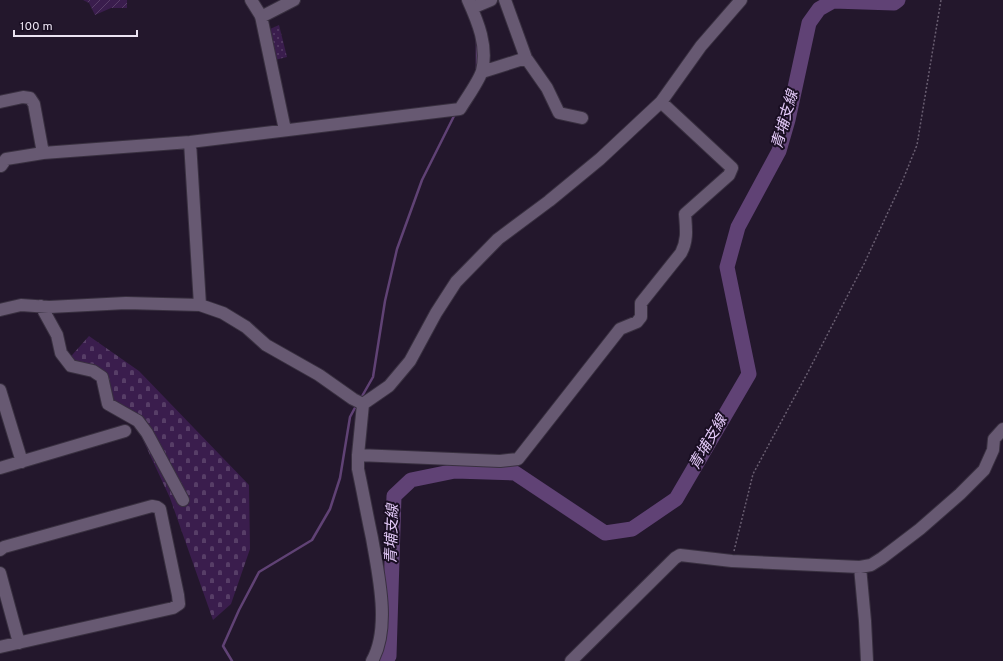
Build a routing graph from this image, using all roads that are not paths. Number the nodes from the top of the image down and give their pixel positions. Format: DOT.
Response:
graph roads {
  1 [pos="250,0"];
  2 [pos="294,0"];
  3 [pos="492,0"];
  4 [pos="505,0"];
  5 [pos="742,1"];
  6 [pos="470,4"];
  7 [pos="262,17"];
  8 [pos="526,58"];
  9 [pos="482,72"];
  10 [pos="0,102"];
  11 [pos="661,102"];
  12 [pos="582,118"];
  13 [pos="285,130"];
  14 [pos="190,142"];
  15 [pos="43,153"];
  16 [pos="1,166"];
  17 [pos="200,305"];
  18 [pos="41,306"];
  19 [pos="0,310"];
  20 [pos="0,390"];
  21 [pos="358,402"];
  22 [pos="1003,429"];
  23 [pos="125,431"];
  24 [pos="358,455"];
  25 [pos="22,462"];
  26 [pos="0,468"];
  27 [pos="184,500"];
  28 [pos="0,550"];
  29 [pos="860,566"];
  30 [pos="0,573"];
  31 [pos="19,643"];
  32 [pos="0,647"];
  33 [pos="372,661"];
  34 [pos="570,661"];
  35 [pos="867,661"];
  1 -- 7 [label="street"];
  2 -- 7 [label="street"];
  3 -- 6 [label="street"];
  4 -- 8 [label="street"];
  5 -- 11 [label="street"];
  6 -- 9 [label="street"];
  7 -- 13 [label="street"];
  8 -- 9 [label="street"];
  8 -- 12 [label="street"];
  9 -- 13 [label="street"];
  10 -- 15 [label="street"];
  11 -- 21 [label="street"];
  11 -- 24 [label="street"];
  13 -- 14 [label="street"];
  14 -- 15 [label="street"];
  14 -- 17 [label="street"];
  15 -- 16 [label="street"];
  17 -- 18 [label="street"];
  17 -- 21 [label="street"];
  18 -- 19 [label="street"];
  18 -- 27 [label="street"];
  20 -- 25 [label="street"];
  21 -- 24 [label="street"];
  22 -- 29 [label="street"];
  23 -- 25 [label="street"];
  24 -- 33 [label="street"];
  25 -- 26 [label="street"];
  28 -- 31 [label="street"];
  29 -- 34 [label="street"];
  29 -- 35 [label="street"];
  30 -- 31 [label="street"];
  31 -- 32 [label="street"];
}
